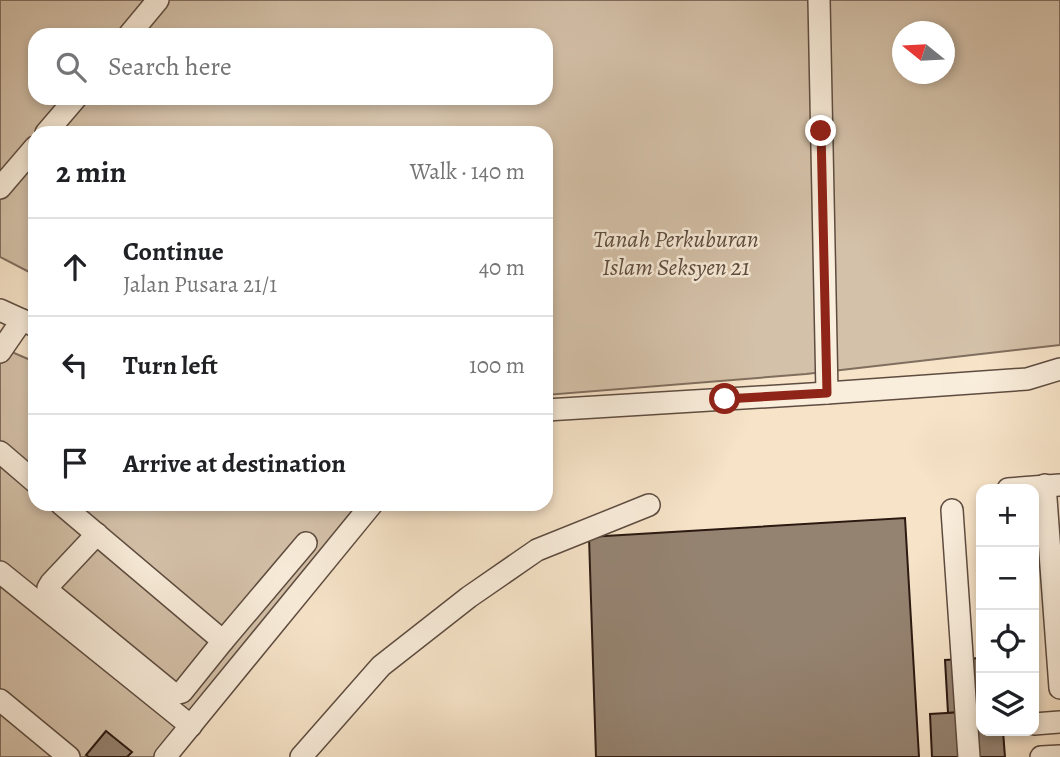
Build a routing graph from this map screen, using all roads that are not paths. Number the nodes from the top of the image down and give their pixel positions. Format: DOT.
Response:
graph roads {
  1 [pos="158,0"];
  2 [pos="819,0"];
  3 [pos="135,28"];
  4 [pos="70,105"];
  5 [pos="52,126"];
  6 [pos="28,155"];
  7 [pos="0,188"];
  8 [pos="0,310"];
  9 [pos="28,323"];
  10 [pos="28,324"];
  11 [pos="0,352"];
  12 [pos="1060,369"];
  13 [pos="827,393"];
  14 [pos="553,410"];
  15 [pos="0,452"];
  16 [pos="28,476"];
  17 [pos="1053,485"];
  18 [pos="649,505"];
  19 [pos="951,510"];
  20 [pos="69,511"];
  21 [pos="366,511"];
  22 [pos="97,534"];
  23 [pos="306,543"];
  24 [pos="4,575"];
  25 [pos="223,641"];
  26 [pos="1060,688"];
  27 [pos="0,701"];
  28 [pos="1060,722"];
  29 [pos="1039,724"];
  30 [pos="191,726"];
  31 [pos="1060,756"];
  32 [pos="69,757"];
  33 [pos="165,757"];
  34 [pos="301,757"];
  35 [pos="969,757"];
  36 [pos="1041,757"];
  1 -- 3 [label="street"];
  2 -- 13 [label="street"];
  4 -- 5 [label="street"];
  6 -- 7 [label="street"];
  8 -- 9 [label="street"];
  10 -- 11 [label="street"];
  12 -- 13 [label="street"];
  13 -- 14 [label="street"];
  15 -- 16 [label="street"];
  17 -- 26 [label="street"];
  18 -- 34 [label="street"];
  19 -- 35 [label="street"];
  20 -- 22 [label="street"];
  21 -- 30 [label="street"];
  22 -- 25 [label="street"];
  22 -- 25 [label="street"];
  23 -- 25 [label="street"];
  24 -- 30 [label="street"];
  27 -- 32 [label="street"];
  28 -- 29 [label="street"];
  30 -- 33 [label="street"];
  31 -- 36 [label="street"];
}
